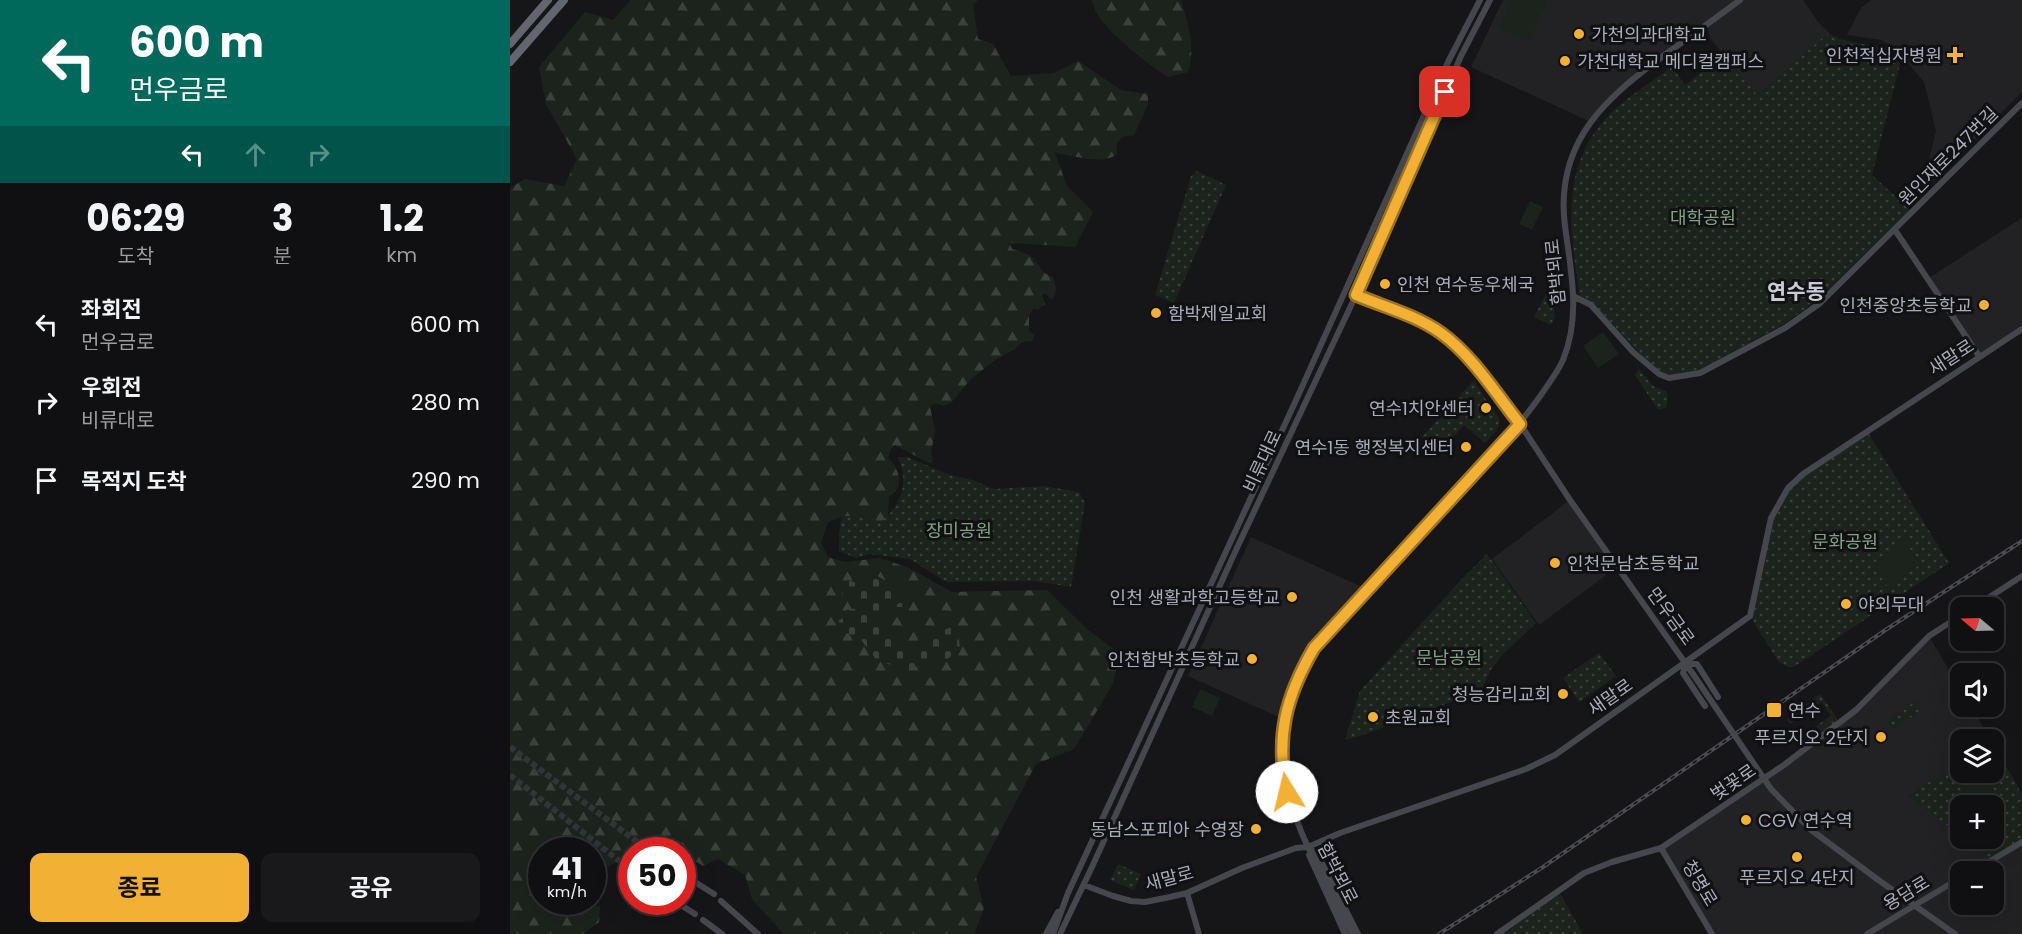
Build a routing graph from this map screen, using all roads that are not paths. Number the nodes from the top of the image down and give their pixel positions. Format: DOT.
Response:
graph roads {
  1 [pos="548,0"];
  2 [pos="564,0"];
  3 [pos="1480,0"];
  4 [pos="1490,0"];
  5 [pos="1740,0"];
  6 [pos="510,44"];
  7 [pos="510,62"];
  8 [pos="2022,103"];
  9 [pos="1895,230"];
  10 [pos="1346,290"];
  11 [pos="1356,295"];
  12 [pos="1575,297"];
  13 [pos="2022,329"];
  14 [pos="1979,356"];
  15 [pos="1520,424"];
  16 [pos="2022,576"];
  17 [pos="1990,597"];
  18 [pos="1950,622"];
  19 [pos="1686,662"];
  20 [pos="1719,697"];
  21 [pos="1705,706"];
  22 [pos="2022,842"];
  23 [pos="1308,847"];
  24 [pos="1661,848"];
  25 [pos="1990,861"];
  26 [pos="696,883"];
  27 [pos="1950,884"];
  28 [pos="1084,885"];
  29 [pos="1068,893"];
  30 [pos="1187,893"];
  31 [pos="714,894"];
  32 [pos="1077,900"];
  33 [pos="722,901"];
  34 [pos="1914,905"];
  35 [pos="703,920"];
  36 [pos="722,934"];
  37 [pos="758,934"];
  38 [pos="1046,934"];
  39 [pos="1053,934"];
  40 [pos="1060,934"];
  41 [pos="1065,934"];
  42 [pos="1199,934"];
  43 [pos="1345,934"];
  44 [pos="1352,934"];
  45 [pos="1358,934"];
  46 [pos="1497,934"];
  47 [pos="1712,934"];
  48 [pos="1867,934"];
  49 [pos="1955,934"];
  1 -- 6 [label="highway"];
  2 -- 7 [label="highway"];
  3 -- 10 [label="main road, 비류대로"];
  4 -- 11 [label="main road, 비류대로"];
  5 -- 12 [label="main road, 함박뫼로"];
  8 -- 9 [label="main road, 원인재로247번길"];
  9 -- 12 [label="main road, 원인재로247번길"];
  9 -- 14 [label="main road"];
  10 -- 11 [label="main road, 먼우금로"];
  10 -- 29 [label="main road, 비류대로"];
  11 -- 15 [label="main road, 먼우금로"];
  11 -- 28 [label="main road, 비류대로"];
  12 -- 15 [label="main road, 함박뫼로"];
  13 -- 14 [label="main road, 새말로"];
  14 -- 19 [label="main road, 새말로"];
  15 -- 19 [label="main road, 먼우금로"];
  15 -- 23 [label="main road, 함박뫼로"];
  16 -- 17 [label="main road"];
  18 -- 24 [label="main road, 벚꽃로"];
  19 -- 20 [label="main road"];
  19 -- 21 [label="main road"];
  19 -- 23 [label="main road, 새말로"];
  19 -- 34 [label="main road, 먼우금로, bridge"];
  22 -- 25 [label="main road"];
  23 -- 30 [label="main road, 새말로"];
  23 -- 43 [label="main road"];
  23 -- 44 [label="main road, 함박뫼로"];
  23 -- 45 [label="main road"];
  24 -- 46 [label="main road, 벚꽃로"];
  24 -- 47 [label="main road, 청명로"];
  26 -- 31 [label="main road"];
  27 -- 34 [label="main road, 용담로"];
  28 -- 30 [label="main road, 새말로"];
  28 -- 32 [label="main road, 비류대로"];
  29 -- 38 [label="main road"];
  29 -- 39 [label="main road, 비류대로"];
  30 -- 42 [label="main road"];
  32 -- 40 [label="main road, 비류대로"];
  32 -- 41 [label="main road"];
  33 -- 37 [label="main road"];
  34 -- 48 [label="main road, 용담로"];
  34 -- 49 [label="main road, 먼우금로"];
  35 -- 36 [label="main road"];
}
